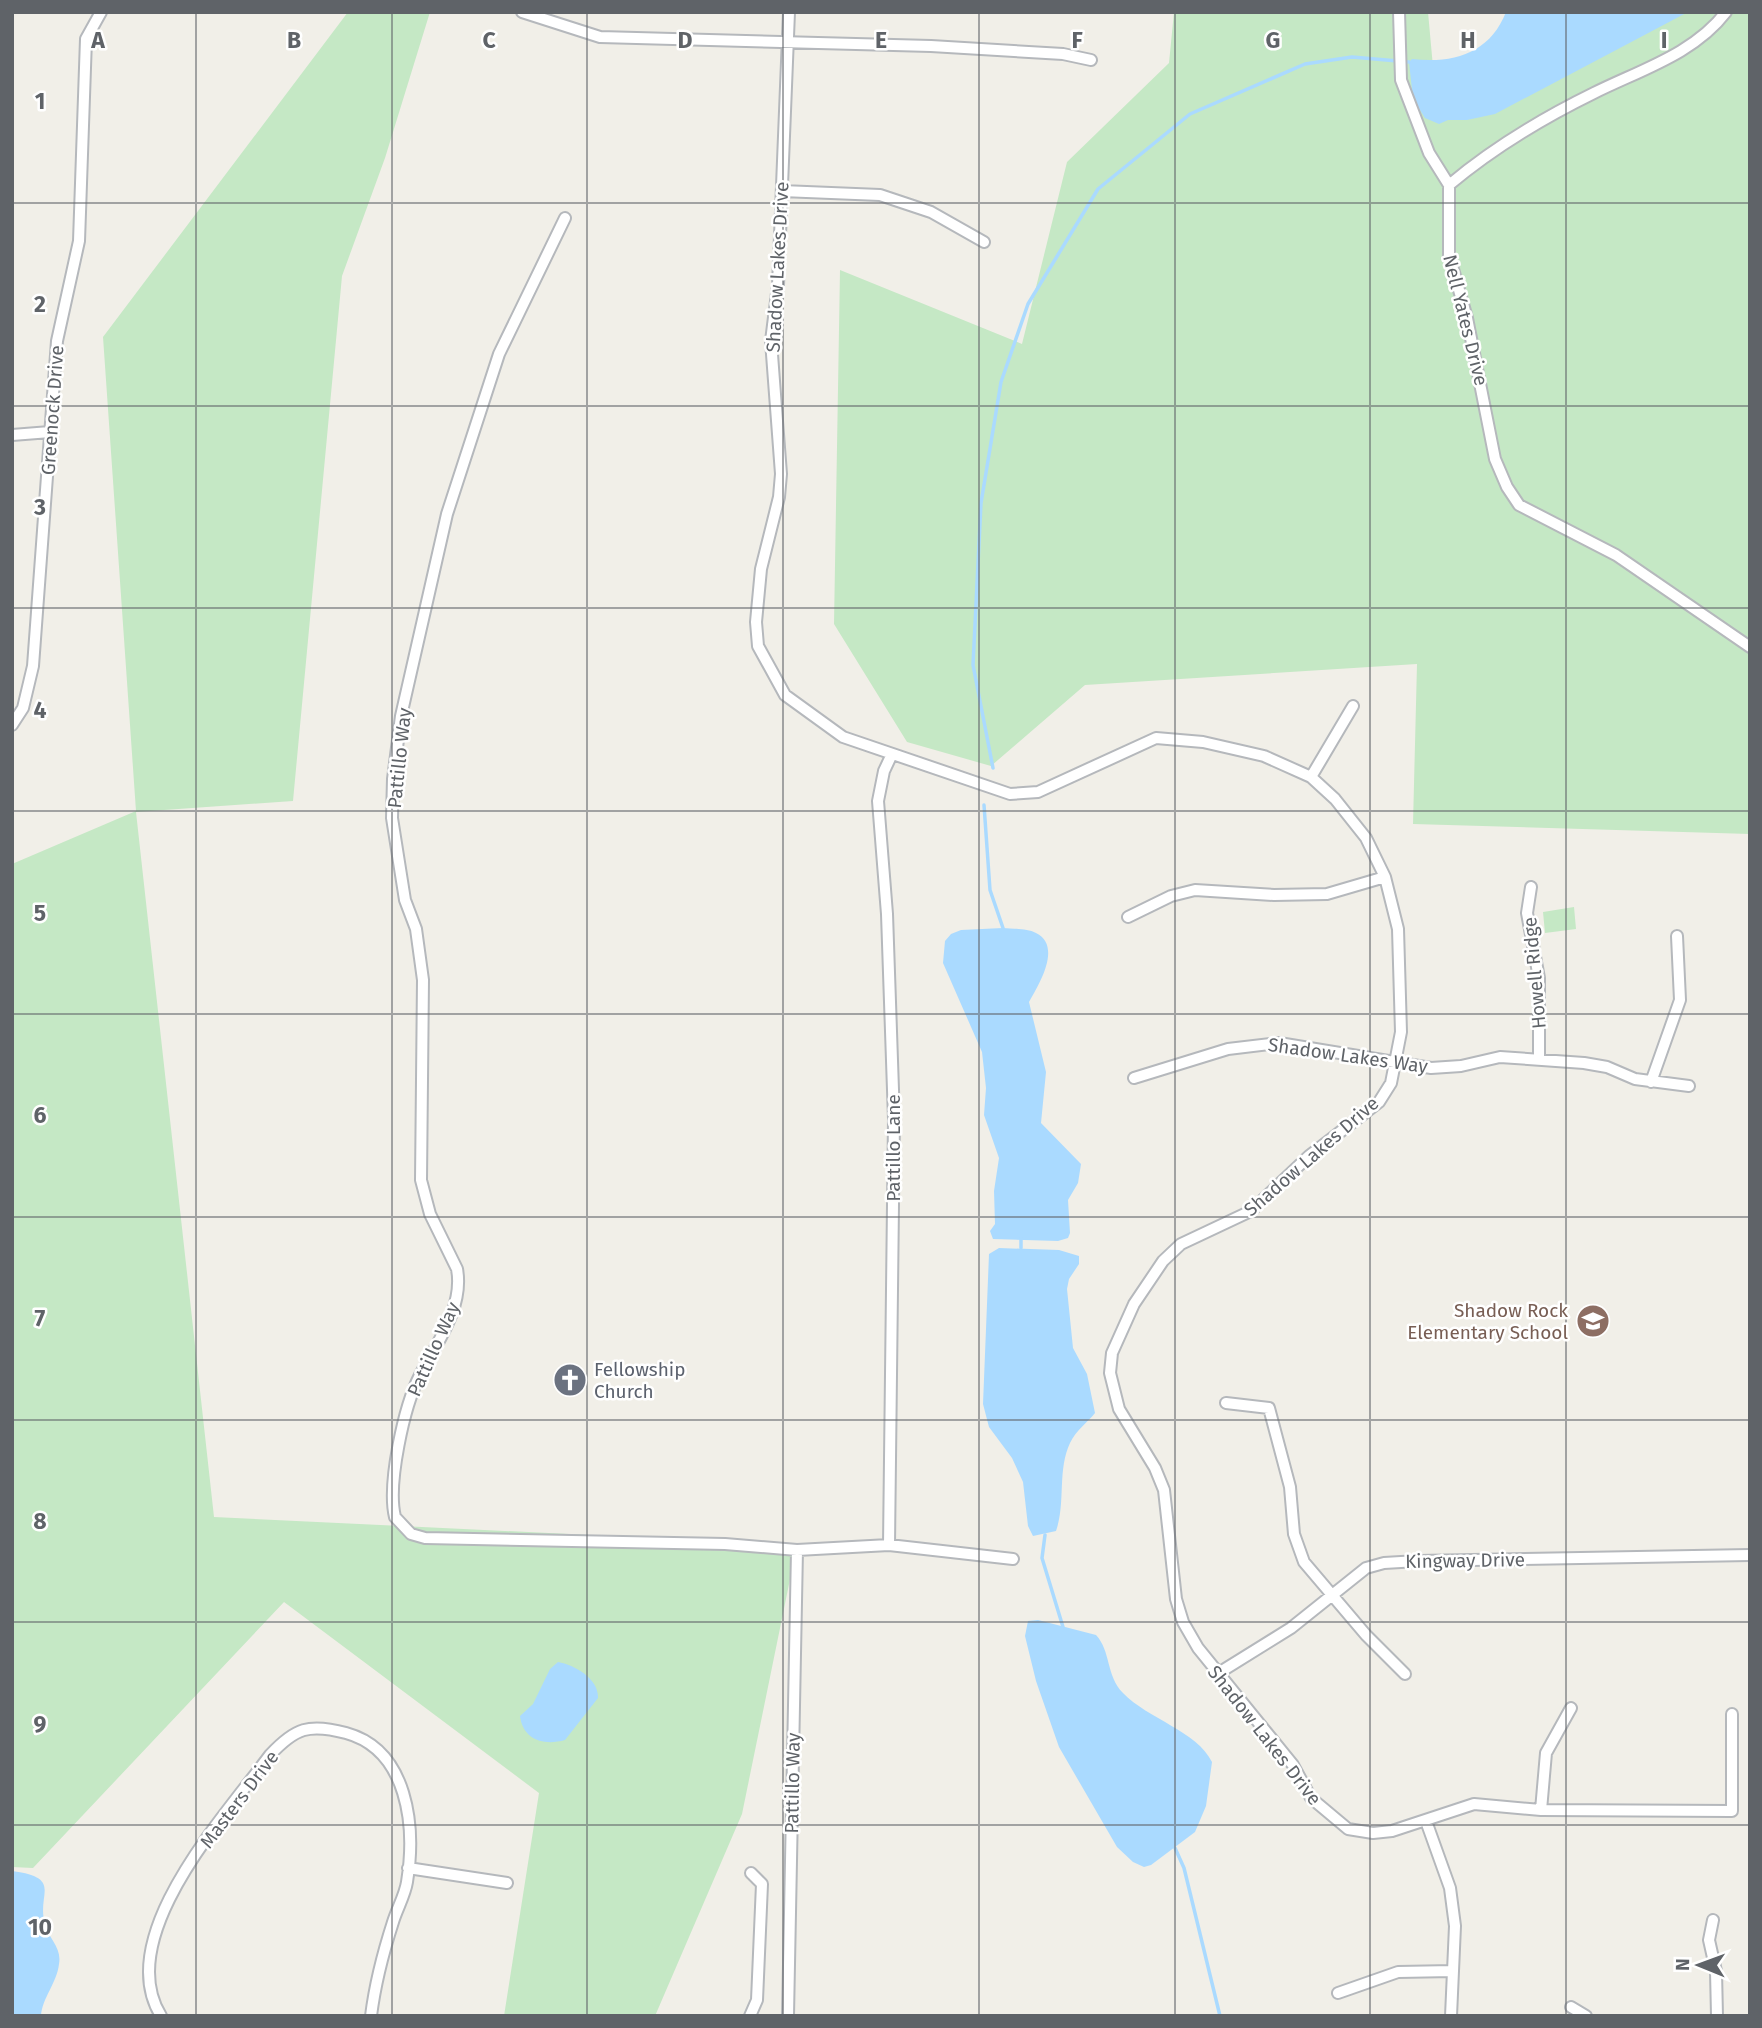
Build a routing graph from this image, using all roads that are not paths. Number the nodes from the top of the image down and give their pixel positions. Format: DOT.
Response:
graph roads {
  1 [pos="101,12"];
  2 [pos="522,12"];
  3 [pos="789,12"];
  4 [pos="1399,12"];
  5 [pos="1726,12"];
  6 [pos="788,43"];
  7 [pos="1091,60"];
  8 [pos="1449,185"];
  9 [pos="782,191"];
  10 [pos="565,218"];
  11 [pos="984,242"];
  12 [pos="50,432"];
  13 [pos="12,435"];
  14 [pos="1750,647"];
  15 [pos="1353,706"];
  16 [pos="12,725"];
  17 [pos="892,754"];
  18 [pos="1311,777"];
  19 [pos="1385,877"];
  20 [pos="1531,887"];
  21 [pos="1128,917"];
  22 [pos="1677,936"];
  23 [pos="1539,1058"];
  24 [pos="1397,1062"];
  25 [pos="1134,1078"];
  26 [pos="1651,1082"];
  27 [pos="1689,1086"];
  28 [pos="1226,1403"];
  29 [pos="889,1545"];
  30 [pos="797,1550"];
  31 [pos="1750,1555"];
  32 [pos="1013,1559"];
  33 [pos="1331,1595"];
  34 [pos="1217,1674"];
  35 [pos="1405,1674"];
  36 [pos="1570,1708"];
  37 [pos="1732,1714"];
  38 [pos="1541,1810"];
  39 [pos="1426,1821"];
  40 [pos="408,1868"];
  41 [pos="751,1873"];
  42 [pos="507,1882"];
  43 [pos="1713,1920"];
  44 [pos="1452,1971"];
  45 [pos="1338,1993"];
  46 [pos="1571,2007"];
  47 [pos="161,2016"];
  48 [pos="371,2016"];
  49 [pos="750,2016"];
  50 [pos="788,2016"];
  51 [pos="1451,2016"];
  52 [pos="1586,2016"];
  53 [pos="1717,2016"];
  1 -- 12 [label="street, Greenock Drive"];
  2 -- 6 [label="street"];
  3 -- 6 [label="street, Shadow Lakes Drive"];
  4 -- 8 [label="street"];
  5 -- 8 [label="street"];
  6 -- 7 [label="street"];
  6 -- 9 [label="street, Shadow Lakes Drive"];
  8 -- 14 [label="street, Nell Yates Drive"];
  9 -- 11 [label="street"];
  9 -- 17 [label="street, Shadow Lakes Drive"];
  10 -- 30 [label="street, Pattillo Way"];
  12 -- 13 [label="street"];
  12 -- 16 [label="street, Greenock Drive"];
  15 -- 18 [label="street"];
  17 -- 18 [label="street, Shadow Lakes Drive"];
  17 -- 29 [label="street, Pattillo Lane"];
  18 -- 19 [label="street, Shadow Lakes Drive"];
  19 -- 21 [label="street"];
  19 -- 24 [label="street, Shadow Lakes Drive"];
  20 -- 23 [label="street, Howell Ridge"];
  22 -- 26 [label="street"];
  23 -- 24 [label="street, Shadow Lakes Way"];
  23 -- 26 [label="street, Shadow Lakes Way"];
  24 -- 25 [label="street, Shadow Lakes Way"];
  24 -- 34 [label="street, Shadow Lakes Drive"];
  26 -- 27 [label="street, Shadow Lakes Way"];
  28 -- 33 [label="street"];
  29 -- 30 [label="street"];
  29 -- 32 [label="street"];
  30 -- 50 [label="street, Pattillo Way"];
  31 -- 33 [label="street, Kingway Drive"];
  33 -- 34 [label="street, Kingway Drive"];
  33 -- 35 [label="street"];
  34 -- 39 [label="street, Shadow Lakes Drive"];
  36 -- 38 [label="street"];
  37 -- 38 [label="street, Shadow Lakes Drive"];
  38 -- 39 [label="street, Shadow Lakes Drive"];
  39 -- 44 [label="street"];
  40 -- 42 [label="street"];
  40 -- 47 [label="street, Masters Drive"];
  40 -- 48 [label="street, Masters Drive"];
  41 -- 49 [label="street"];
  43 -- 53 [label="street"];
  44 -- 45 [label="street"];
  44 -- 51 [label="street"];
  46 -- 52 [label="street"];
}
